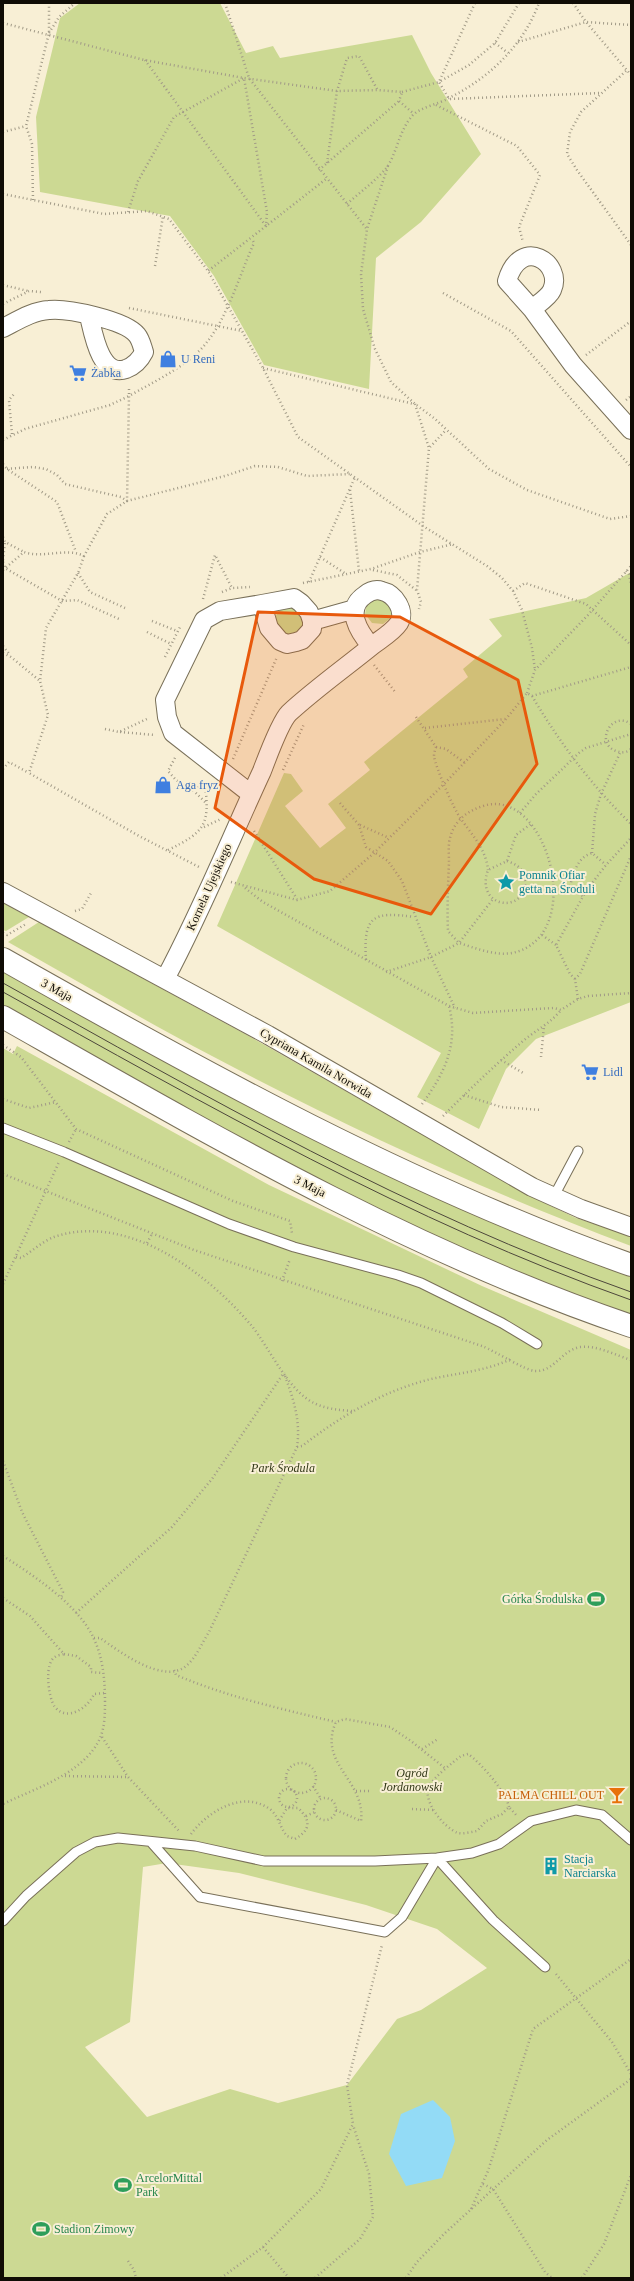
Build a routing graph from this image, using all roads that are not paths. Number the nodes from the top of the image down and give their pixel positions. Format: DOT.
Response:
graph roads {
  1 [pos="532,309"];
  2 [pos="89,316"];
  3 [pos="3,328"];
  4 [pos="631,430"];
  5 [pos="262,604"];
  6 [pos="355,609"];
  7 [pos="312,621"];
  8 [pos="375,653"];
  9 [pos="251,794"];
  10 [pos="3,892"];
  11 [pos="3,959"];
  12 [pos="165,979"];
  13 [pos="3,1017"];
  14 [pos="3,1128"];
  15 [pos="578,1151"];
  16 [pos="553,1198"];
  17 [pos="631,1227"];
  18 [pos="631,1265"];
  19 [pos="631,1326"];
  20 [pos="537,1344"];
  21 [pos="631,1840"];
  22 [pos="151,1842"];
  23 [pos="437,1858"];
  24 [pos="3,1921"];
  25 [pos="545,1967"];
  1 -- 1 [label="street"];
  1 -- 4 [label="street"];
  2 -- 2 [label="street"];
  2 -- 3 [label="street"];
  5 -- 7 [label="street"];
  5 -- 7 [label="street"];
  5 -- 9 [label="street"];
  6 -- 7 [label="street"];
  6 -- 8 [label="street"];
  6 -- 8 [label="street, Kornela Ujejskiego"];
  8 -- 9 [label="street, Kornela Ujejskiego"];
  9 -- 12 [label="street, Kornela Ujejskiego"];
  10 -- 12 [label="street, Cypriana Kamila Norwida"];
  11 -- 18 [label="main road, 3 Maja"];
  12 -- 16 [label="street, Cypriana Kamila Norwida"];
  13 -- 19 [label="main road, 3 Maja"];
  14 -- 20 [label="lane"];
  15 -- 16 [label="lane"];
  16 -- 17 [label="street, Cypriana Kamila Norwida"];
  21 -- 23 [label="lane"];
  22 -- 23 [label="lane"];
  22 -- 23 [label="lane"];
  22 -- 24 [label="lane"];
  23 -- 25 [label="lane"];
}
